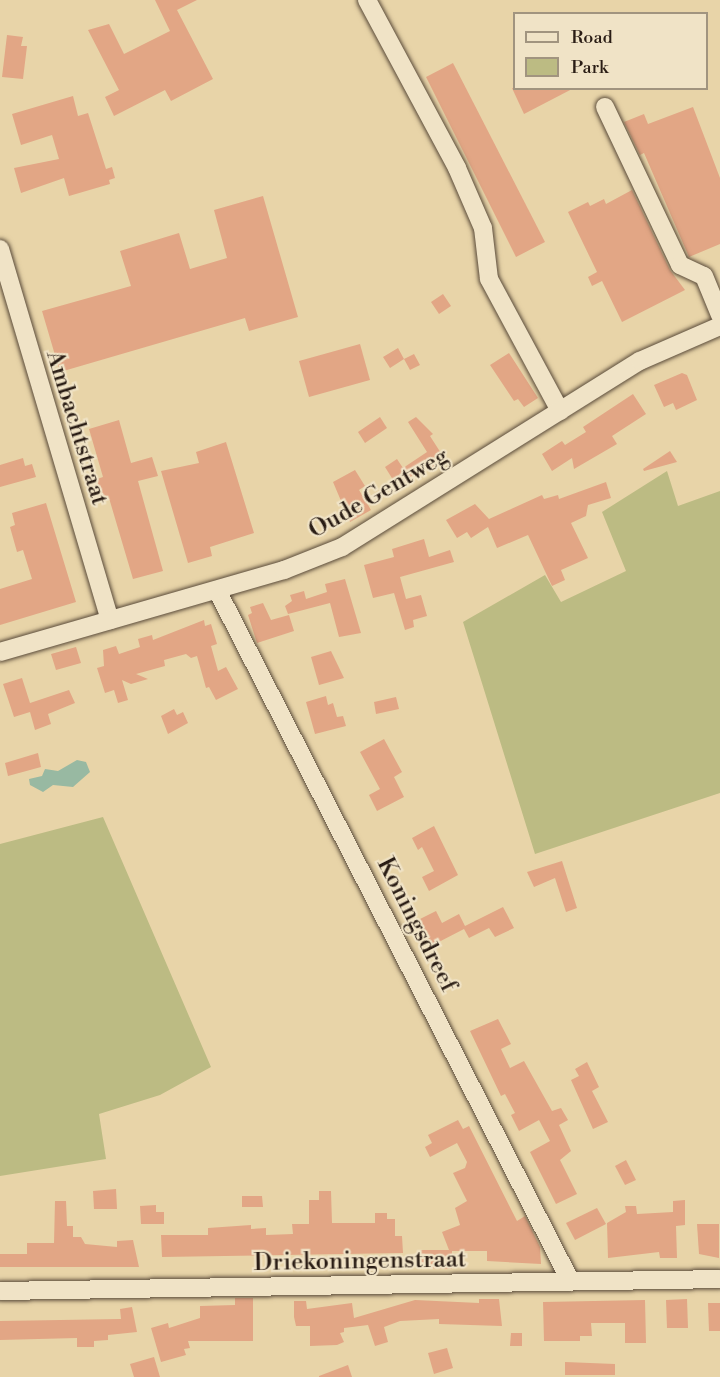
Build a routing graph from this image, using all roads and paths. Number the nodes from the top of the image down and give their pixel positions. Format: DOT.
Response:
graph roads {
  1 [pos="368,0"];
  2 [pos="605,107"];
  3 [pos="0,249"];
  4 [pos="720,315"];
  5 [pos="720,326"];
  6 [pos="560,411"];
  7 [pos="217,590"];
  8 [pos="110,620"];
  9 [pos="0,652"];
  10 [pos="720,1279"];
  11 [pos="571,1282"];
  12 [pos="0,1291"];
  1 -- 6 [label="street"];
  2 -- 4 [label="street"];
  3 -- 8 [label="street, Ambachtstraat"];
  5 -- 6 [label="street, Oude Gentweg"];
  6 -- 7 [label="street, Oude Gentweg"];
  7 -- 8 [label="street, Oude Gentweg"];
  7 -- 11 [label="street, Koningsdreef"];
  8 -- 9 [label="street, Oude Gentweg"];
  10 -- 11 [label="street, Driekoningenstraat"];
  11 -- 12 [label="street, Driekoningenstraat"];
}
